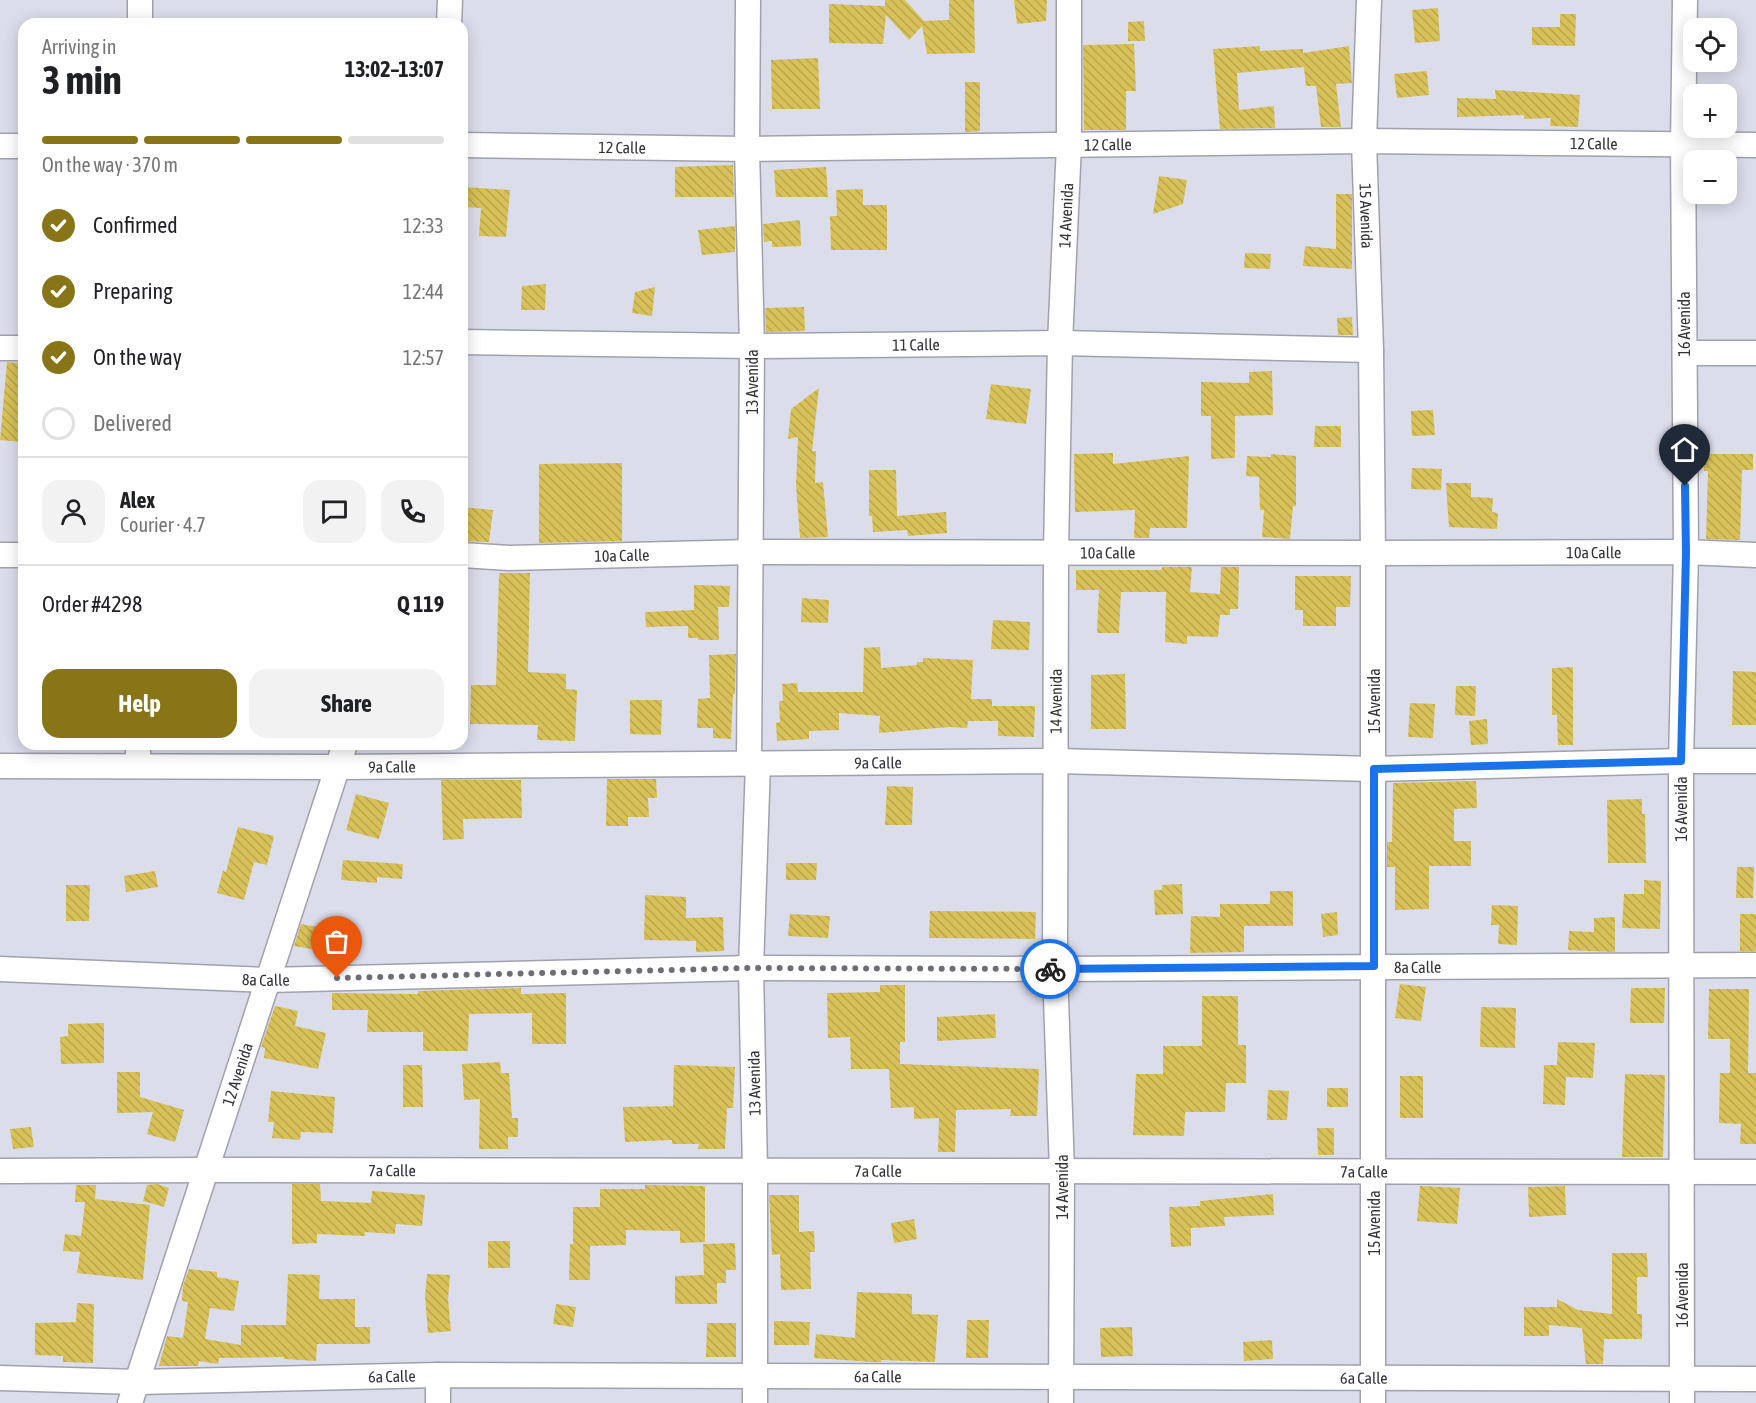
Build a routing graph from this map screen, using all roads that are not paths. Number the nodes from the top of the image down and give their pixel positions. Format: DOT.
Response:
graph roads {
  1 [pos="140,0"];
  2 [pos="450,0"];
  3 [pos="748,0"];
  4 [pos="1069,0"];
  5 [pos="1369,0"];
  6 [pos="1685,0"];
  7 [pos="140,18"];
  8 [pos="449,18"];
  9 [pos="1364,141"];
  10 [pos="1069,144"];
  11 [pos="1683,144"];
  12 [pos="0,146"];
  13 [pos="18,146"];
  14 [pos="468,146"];
  15 [pos="1756,146"];
  16 [pos="747,149"];
  17 [pos="468,342"];
  18 [pos="1060,343"];
  19 [pos="752,346"];
  20 [pos="0,348"];
  21 [pos="18,348"];
  22 [pos="1371,350"];
  23 [pos="1756,352"];
  24 [pos="1685,353"];
  25 [pos="751,552"];
  26 [pos="1056,552"];
  27 [pos="1686,552"];
  28 [pos="1373,554"];
  29 [pos="0,555"];
  30 [pos="18,555"];
  31 [pos="468,555"];
  32 [pos="1756,555"];
  33 [pos="343,750"];
  34 [pos="138,755"];
  35 [pos="1057,761"];
  36 [pos="1681,761"];
  37 [pos="1756,761"];
  38 [pos="753,764"];
  39 [pos="0,766"];
  40 [pos="339,767"];
  41 [pos="1374,769"];
  42 [pos="1681,965"];
  43 [pos="1756,965"];
  44 [pos="1374,966"];
  45 [pos="751,968"];
  46 [pos="0,969"];
  47 [pos="1055,969"];
  48 [pos="268,980"];
  49 [pos="206,1170"];
  50 [pos="755,1171"];
  51 [pos="1062,1171"];
  52 [pos="0,1172"];
  53 [pos="1374,1172"];
  54 [pos="1682,1172"];
  55 [pos="1756,1172"];
  56 [pos="438,1375"];
  57 [pos="755,1376"];
  58 [pos="1061,1377"];
  59 [pos="0,1378"];
  60 [pos="1373,1378"];
  61 [pos="1682,1379"];
  62 [pos="1756,1380"];
  63 [pos="134,1392"];
  64 [pos="438,1403"];
  65 [pos="755,1403"];
  66 [pos="1061,1403"];
  67 [pos="1373,1403"];
  68 [pos="1682,1403"];
  1 -- 7 [label="street"];
  2 -- 8 [label="street"];
  3 -- 16 [label="street, 13 Avenida"];
  4 -- 10 [label="street, 14 Avenida"];
  5 -- 9 [label="street, 15 Avenida"];
  6 -- 11 [label="street, 16 Avenida"];
  9 -- 10 [label="street, 12 Calle"];
  9 -- 11 [label="street, 12 Calle"];
  9 -- 22 [label="street, 15 Avenida"];
  10 -- 16 [label="street, 12 Calle"];
  10 -- 18 [label="street, 14 Avenida"];
  11 -- 15 [label="street, 12 Calle"];
  11 -- 24 [label="street, 16 Avenida"];
  12 -- 13 [label="street"];
  14 -- 16 [label="street, 12 Calle"];
  16 -- 19 [label="street, 13 Avenida"];
  17 -- 19 [label="street, 11 Calle"];
  18 -- 19 [label="street, 11 Calle"];
  18 -- 22 [label="street, 11 Calle"];
  18 -- 26 [label="street, 14 Avenida"];
  19 -- 25 [label="street, 13 Avenida"];
  20 -- 21 [label="street"];
  22 -- 28 [label="street, 15 Avenida"];
  23 -- 24 [label="street"];
  24 -- 27 [label="street, 16 Avenida"];
  25 -- 26 [label="street, 10a Calle"];
  25 -- 31 [label="street, 10a Calle"];
  25 -- 38 [label="street, 13 Avenida"];
  26 -- 28 [label="street, 10a Calle"];
  26 -- 35 [label="street, 14 Avenida"];
  27 -- 28 [label="street, 10a Calle"];
  27 -- 32 [label="street, 10a Calle"];
  27 -- 36 [label="street, 16 Avenida"];
  28 -- 41 [label="street, 15 Avenida"];
  29 -- 30 [label="street"];
  33 -- 40 [label="street, 12 Avenida"];
  34 -- 39 [label="street, 9a Calle"];
  34 -- 40 [label="street, 9a Calle"];
  35 -- 38 [label="street, 9a Calle"];
  35 -- 41 [label="street, 9a Calle"];
  35 -- 47 [label="street, 14 Avenida"];
  36 -- 37 [label="street, 9a Calle"];
  36 -- 41 [label="street, 9a Calle"];
  36 -- 42 [label="street, 16 Avenida"];
  38 -- 40 [label="street, 9a Calle"];
  38 -- 45 [label="street, 13 Avenida"];
  40 -- 48 [label="street, 12 Avenida"];
  41 -- 44 [label="street, 15 Avenida"];
  42 -- 43 [label="street, 8a Calle"];
  42 -- 44 [label="street, 8a Calle"];
  42 -- 54 [label="street, 16 Avenida"];
  44 -- 47 [label="street, 8a Calle"];
  44 -- 53 [label="street, 15 Avenida"];
  45 -- 47 [label="street, 8a Calle"];
  45 -- 48 [label="street, 8a Calle"];
  45 -- 50 [label="street, 13 Avenida"];
  46 -- 48 [label="street, 8a Calle"];
  47 -- 51 [label="street, 14 Avenida"];
  48 -- 49 [label="street, 12 Avenida"];
  49 -- 50 [label="street, 7a Calle"];
  49 -- 52 [label="street, 7a Calle"];
  49 -- 63 [label="street, 12 Avenida"];
  50 -- 51 [label="street, 7a Calle"];
  50 -- 57 [label="street, 13 Avenida"];
  51 -- 53 [label="street, 7a Calle"];
  51 -- 58 [label="street, 14 Avenida"];
  53 -- 54 [label="street, 7a Calle"];
  53 -- 60 [label="street, 15 Avenida"];
  54 -- 55 [label="street, 7a Calle"];
  54 -- 61 [label="street, 16 Avenida"];
  56 -- 57 [label="street, 6a Calle"];
  56 -- 63 [label="street, 6a Calle"];
  56 -- 64 [label="street"];
  57 -- 58 [label="street, 6a Calle"];
  57 -- 65 [label="street, 13 Avenida"];
  58 -- 60 [label="street, 6a Calle"];
  58 -- 66 [label="street, 14 Avenida"];
  59 -- 63 [label="street, 6a Calle"];
  60 -- 61 [label="street, 6a Calle"];
  60 -- 67 [label="street, 15 Avenida"];
  61 -- 62 [label="street, 6a Calle"];
  61 -- 68 [label="street, 16 Avenida"];
}
